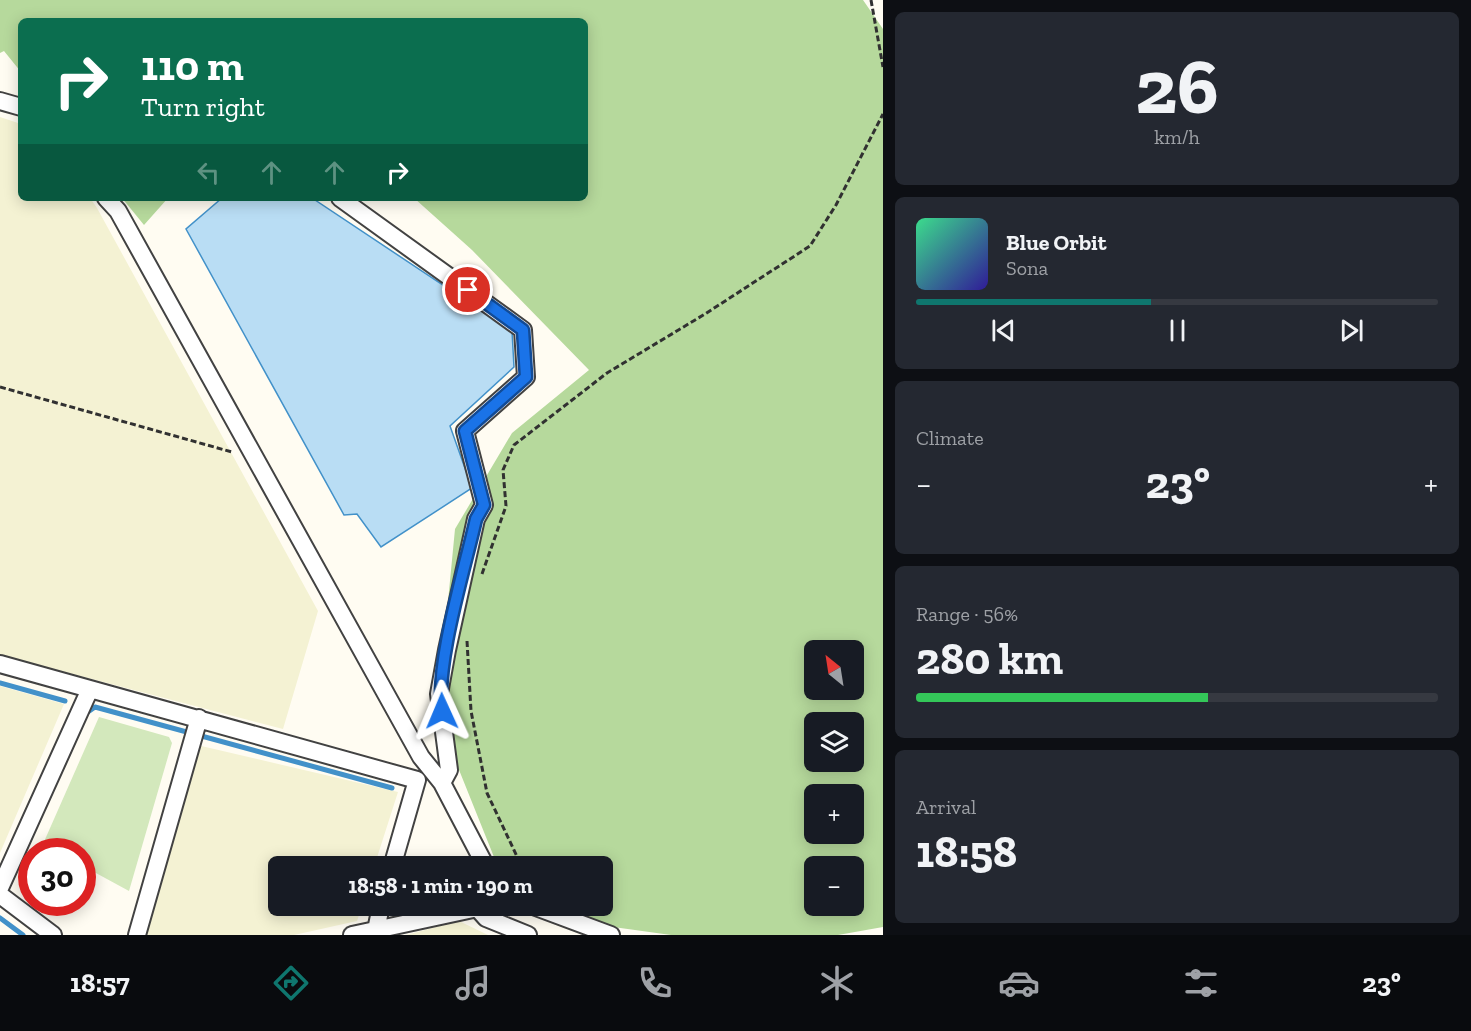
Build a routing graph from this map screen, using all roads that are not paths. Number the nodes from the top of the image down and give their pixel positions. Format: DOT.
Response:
graph roads {
  1 [pos="0,101"];
  2 [pos="18,106"];
  3 [pos="109,201"];
  4 [pos="344,201"];
  5 [pos="0,664"];
  6 [pos="90,689"];
  7 [pos="199,718"];
  8 [pos="417,780"];
  9 [pos="442,783"];
  10 [pos="395,856"];
  11 [pos="480,856"];
  12 [pos="0,888"];
  13 [pos="0,895"];
  14 [pos="378,916"];
  15 [pos="443,916"];
  16 [pos="485,916"];
  17 [pos="560,916"];
  18 [pos="374,932"];
  19 [pos="53,935"];
  20 [pos="137,935"];
  21 [pos="352,935"];
  22 [pos="528,935"];
  23 [pos="611,935"];
  1 -- 2 [label="street"];
  3 -- 9 [label="street"];
  4 -- 9 [label="street"];
  5 -- 6 [label="street"];
  6 -- 7 [label="street"];
  6 -- 12 [label="street"];
  7 -- 8 [label="street"];
  7 -- 20 [label="street"];
  8 -- 9 [label="street"];
  8 -- 10 [label="street"];
  9 -- 11 [label="street"];
  13 -- 19 [label="street"];
  14 -- 18 [label="street"];
  15 -- 18 [label="street"];
  16 -- 22 [label="street"];
  17 -- 23 [label="street"];
  18 -- 21 [label="street"];
}
